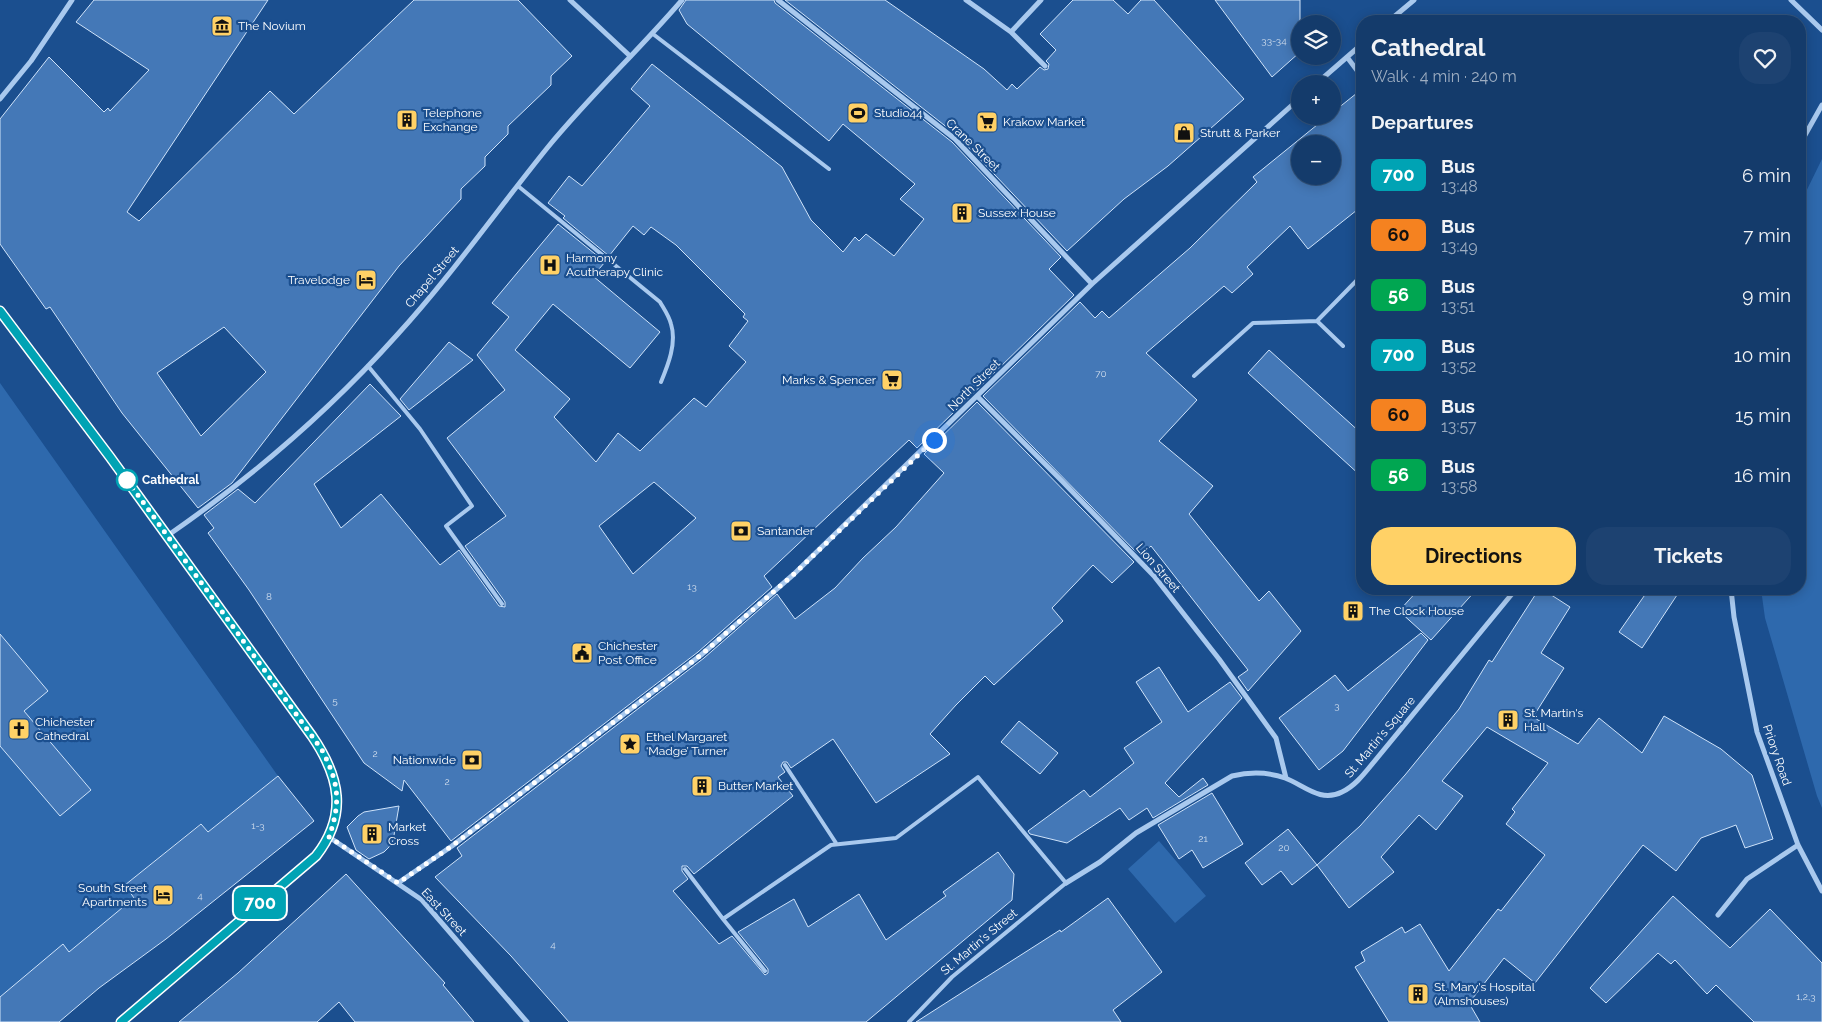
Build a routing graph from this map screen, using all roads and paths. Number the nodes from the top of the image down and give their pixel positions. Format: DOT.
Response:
graph roads {
  1 [pos="72,0"];
  2 [pos="570,0"];
  3 [pos="682,0"];
  4 [pos="778,0"];
  5 [pos="966,0"];
  6 [pos="1041,0"];
  7 [pos="1414,0"];
  8 [pos="1791,0"];
  9 [pos="1396,15"];
  10 [pos="1822,30"];
  11 [pos="1011,32"];
  12 [pos="653,34"];
  13 [pos="1356,49"];
  14 [pos="630,56"];
  15 [pos="1347,57"];
  16 [pos="1045,66"];
  17 [pos="1356,69"];
  18 [pos="1326,75"];
  19 [pos="0,99"];
  20 [pos="1822,105"];
  21 [pos="1291,106"];
  22 [pos="1806,133"];
  23 [pos="829,169"];
  24 [pos="518,186"];
  25 [pos="1356,280"];
  26 [pos="1092,284"];
  27 [pos="0,311"];
  28 [pos="1317,321"];
  29 [pos="1343,346"];
  30 [pos="368,366"];
  31 [pos="1194,376"];
  32 [pos="661,382"];
  33 [pos="977,396"];
  34 [pos="167,536"];
  35 [pos="1511,595"];
  36 [pos="1732,595"];
  37 [pos="502,604"];
  38 [pos="785,765"];
  39 [pos="1286,778"];
  40 [pos="329,837"];
  41 [pos="836,843"];
  42 [pos="1798,844"];
  43 [pos="685,869"];
  44 [pos="1066,882"];
  45 [pos="398,883"];
  46 [pos="1822,891"];
  47 [pos="1718,915"];
  48 [pos="723,919"];
  49 [pos="765,971"];
  50 [pos="121,1022"];
  51 [pos="528,1022"];
  52 [pos="909,1022"];
  1 -- 19 [label="street"];
  2 -- 14 [label="street"];
  3 -- 12 [label="street, Chapel Street"];
  4 -- 26 [label="street, Crane Street"];
  5 -- 11 [label="street"];
  6 -- 11 [label="street"];
  7 -- 9 [label="street"];
  8 -- 10 [label="street"];
  11 -- 16 [label="street"];
  12 -- 14 [label="street, Chapel Street"];
  12 -- 23 [label="lane"];
  13 -- 15 [label="street"];
  14 -- 24 [label="street, Chapel Street"];
  15 -- 17 [label="street"];
  15 -- 18 [label="street"];
  20 -- 22 [label="street"];
  21 -- 26 [label="street, North Street"];
  24 -- 30 [label="street, Chapel Street"];
  24 -- 32 [label="lane"];
  25 -- 28 [label="lane"];
  26 -- 33 [label="street, North Street"];
  27 -- 34 [label="street"];
  28 -- 29 [label="lane"];
  28 -- 31 [label="lane"];
  30 -- 34 [label="street, Chapel Street"];
  30 -- 37 [label="lane"];
  33 -- 39 [label="street, Lion Street"];
  33 -- 45 [label="street, North Street"];
  34 -- 40 [label="street"];
  35 -- 39 [label="street, St. Martin's Square"];
  36 -- 42 [label="street, Priory Road"];
  38 -- 41 [label="lane"];
  39 -- 44 [label="street, St. Martin's Square"];
  40 -- 45 [label="street, East Street"];
  40 -- 50 [label="street"];
  41 -- 44 [label="lane"];
  41 -- 48 [label="lane"];
  42 -- 46 [label="street, Priory Road"];
  42 -- 47 [label="street"];
  43 -- 48 [label="lane"];
  44 -- 52 [label="lane, St. Martin's Street"];
  45 -- 51 [label="street, East Street"];
  48 -- 49 [label="lane"];
}
